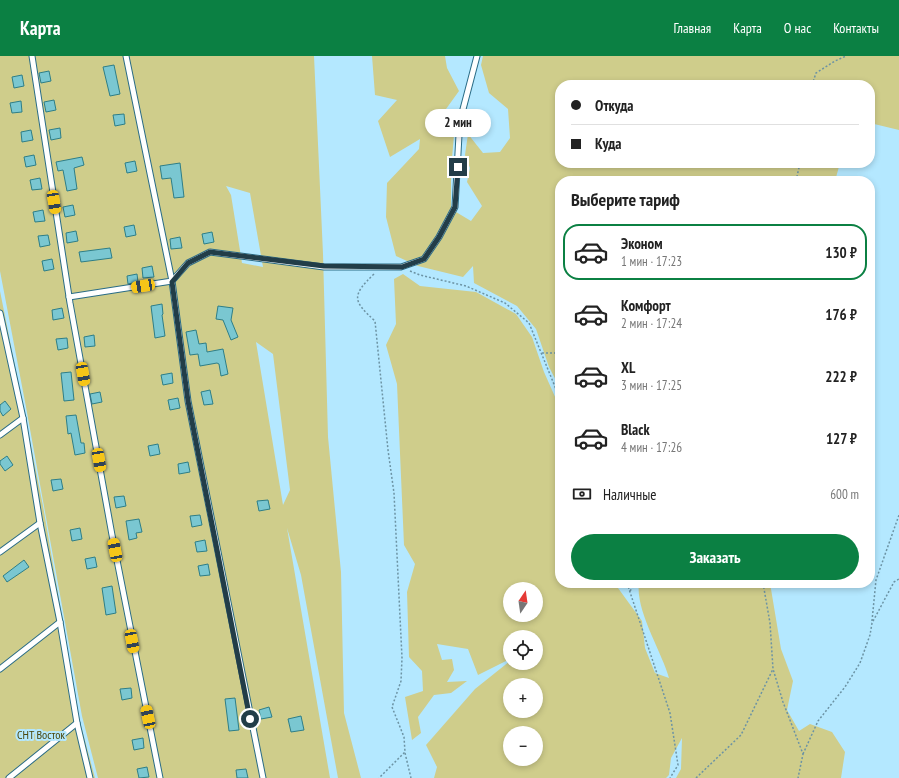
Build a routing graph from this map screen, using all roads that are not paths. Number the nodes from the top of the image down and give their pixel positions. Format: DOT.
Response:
graph roads {
  1 [pos="32,56"];
  2 [pos="126,56"];
  3 [pos="477,56"];
  4 [pos="172,282"];
  5 [pos="69,297"];
  6 [pos="0,314"];
  7 [pos="24,418"];
  8 [pos="0,435"];
  9 [pos="40,523"];
  10 [pos="0,552"];
  11 [pos="60,622"];
  12 [pos="0,669"];
  13 [pos="77,723"];
  14 [pos="9,778"];
  15 [pos="90,778"];
  16 [pos="160,778"];
  17 [pos="262,778"];
  1 -- 5 [label="lane"];
  2 -- 4 [label="lane"];
  3 -- 4 [label="lane"];
  4 -- 5 [label="lane"];
  4 -- 17 [label="lane"];
  5 -- 16 [label="lane"];
  6 -- 7 [label="lane"];
  7 -- 8 [label="lane"];
  7 -- 9 [label="lane"];
  9 -- 10 [label="lane"];
  9 -- 11 [label="lane"];
  11 -- 12 [label="lane"];
  11 -- 13 [label="lane"];
  13 -- 14 [label="lane"];
  13 -- 15 [label="lane"];
}
